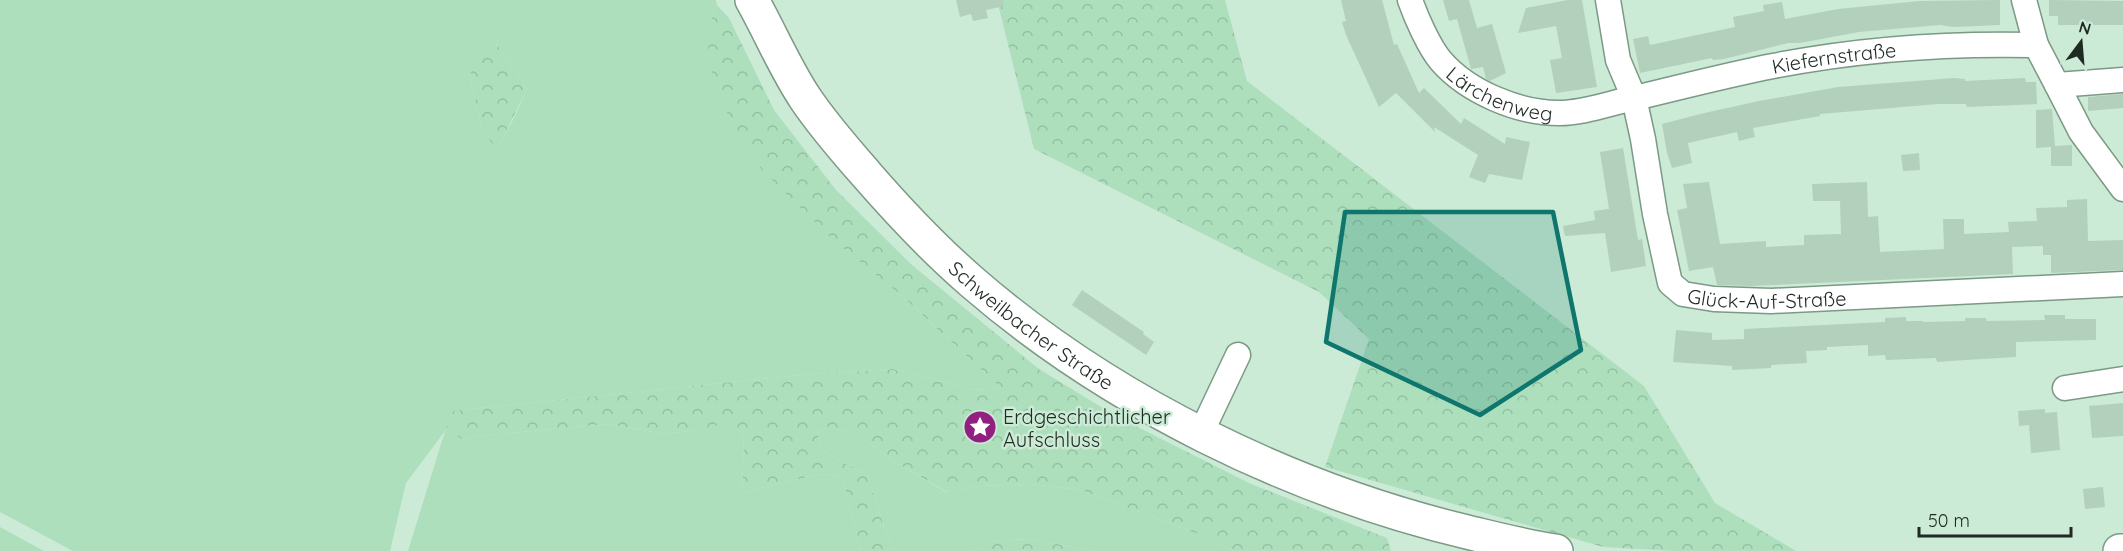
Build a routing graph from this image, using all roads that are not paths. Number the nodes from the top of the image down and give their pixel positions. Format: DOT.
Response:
graph roads {
  1 [pos="752,0"];
  2 [pos="1410,0"];
  3 [pos="1608,0"];
  4 [pos="2024,0"];
  5 [pos="2036,45"];
  6 [pos="2123,80"];
  7 [pos="2056,85"];
  8 [pos="1634,98"];
  9 [pos="2113,160"];
  10 [pos="2123,189"];
  11 [pos="2123,285"];
  12 [pos="1238,355"];
  13 [pos="2123,379"];
  14 [pos="2065,388"];
  15 [pos="1200,433"];
  16 [pos="1556,551"];
  1 -- 15 [label="main road, Schweilbacher Straße"];
  2 -- 8 [label="street, Lärchenweg"];
  3 -- 8 [label="street, Glück-Auf-Straße"];
  4 -- 5 [label="street"];
  5 -- 7 [label="street"];
  5 -- 8 [label="street, Kiefernstraße"];
  6 -- 7 [label="street"];
  7 -- 9 [label="street"];
  8 -- 11 [label="street, Glück-Auf-Straße"];
  9 -- 10 [label="street"];
  12 -- 15 [label="street"];
  13 -- 14 [label="street"];
  15 -- 16 [label="main road, Schweilbacher Straße"];
}
